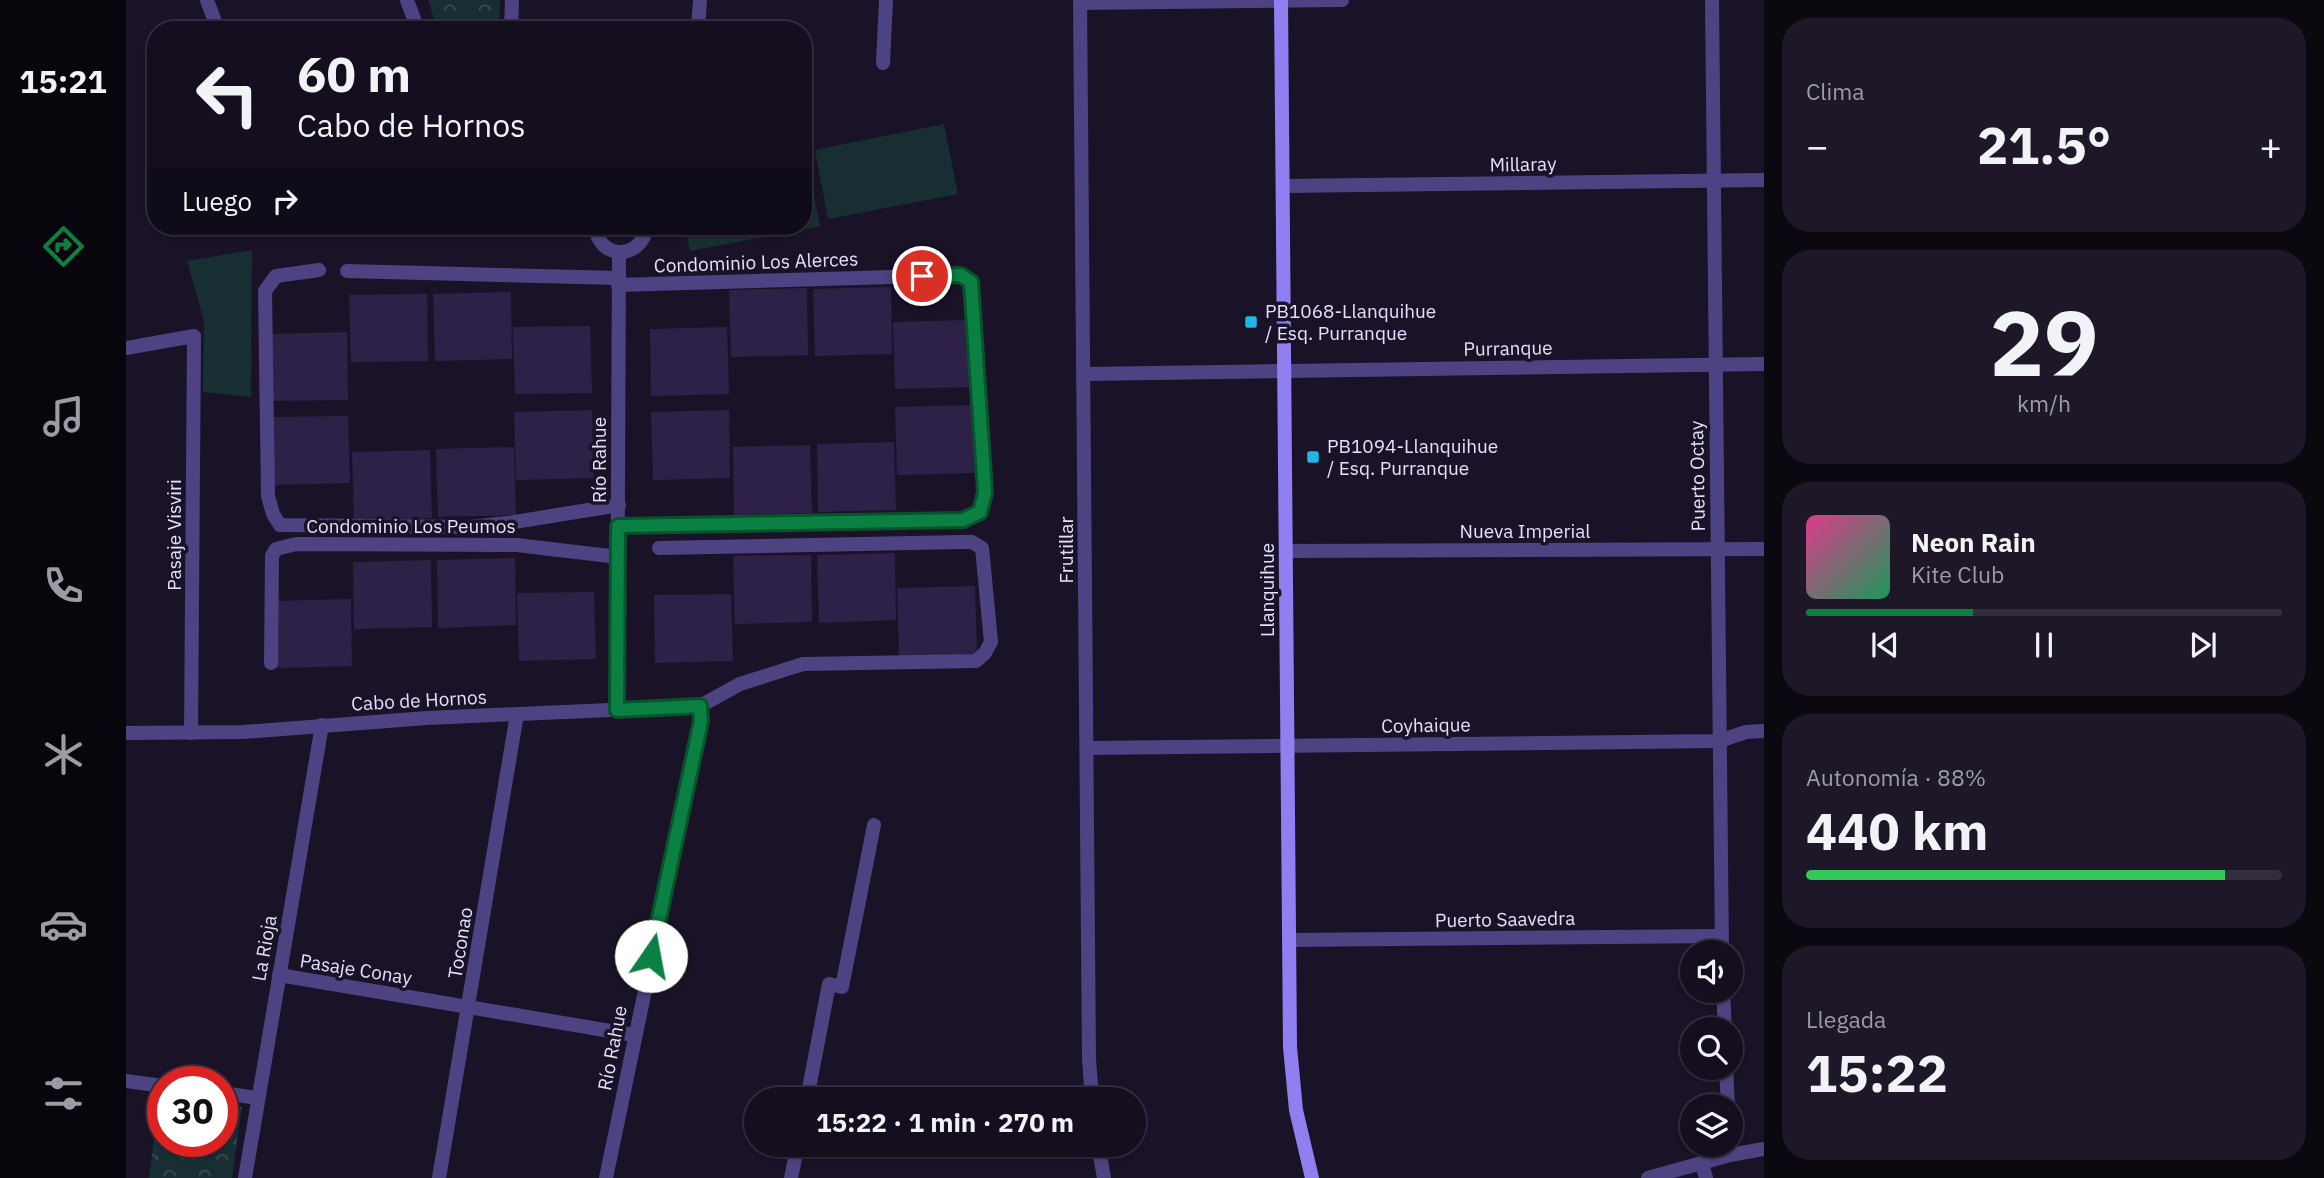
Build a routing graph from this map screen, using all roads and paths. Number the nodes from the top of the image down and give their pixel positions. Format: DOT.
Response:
graph roads {
  1 [pos="207,0"];
  2 [pos="407,0"];
  3 [pos="512,0"];
  4 [pos="700,0"];
  5 [pos="886,0"];
  6 [pos="1342,0"];
  7 [pos="1712,0"];
  8 [pos="1281,1"];
  9 [pos="1080,2"];
  10 [pos="215,21"];
  11 [pos="415,21"];
  12 [pos="511,21"];
  13 [pos="699,21"];
  14 [pos="883,63"];
  15 [pos="1714,180"];
  16 [pos="1764,180"];
  17 [pos="1283,186"];
  18 [pos="597,235"];
  19 [pos="644,235"];
  20 [pos="619,252"];
  21 [pos="319,270"];
  22 [pos="347,271"];
  23 [pos="619,281"];
  24 [pos="126,348"];
  25 [pos="1715,364"];
  26 [pos="1764,364"];
  27 [pos="1285,371"];
  28 [pos="1084,374"];
  29 [pos="619,505"];
  30 [pos="618,526"];
  31 [pos="659,548"];
  32 [pos="1717,549"];
  33 [pos="1764,549"];
  34 [pos="1286,551"];
  35 [pos="618,557"];
  36 [pos="271,663"];
  37 [pos="617,710"];
  38 [pos="517,714"];
  39 [pos="700,714"];
  40 [pos="322,725"];
  41 [pos="1764,731"];
  42 [pos="126,733"];
  43 [pos="191,733"];
  44 [pos="1719,741"];
  45 [pos="1288,746"];
  46 [pos="1087,748"];
  47 [pos="874,825"];
  48 [pos="1721,936"];
  49 [pos="1289,940"];
  50 [pos="1721,940"];
  51 [pos="279,975"];
  52 [pos="468,1007"];
  53 [pos="634,1035"];
  54 [pos="126,1081"];
  55 [pos="147,1084"];
  56 [pos="809,1087"];
  57 [pos="1092,1087"];
  58 [pos="238,1095"];
  59 [pos="258,1098"];
  60 [pos="1764,1149"];
  61 [pos="1743,1150"];
  62 [pos="795,1157"];
  63 [pos="1100,1157"];
  64 [pos="1721,1157"];
  65 [pos="1704,1171"];
  66 [pos="245,1178"];
  67 [pos="439,1178"];
  68 [pos="606,1178"];
  69 [pos="791,1178"];
  70 [pos="1104,1178"];
  71 [pos="1312,1178"];
  72 [pos="1648,1178"];
  1 -- 10 [label="street"];
  2 -- 11 [label="street"];
  3 -- 12 [label="street"];
  4 -- 13 [label="street"];
  5 -- 14 [label="street"];
  6 -- 8 [label="street"];
  7 -- 15 [label="street, Puerto Octay"];
  8 -- 9 [label="street"];
  8 -- 17 [label="street, Llanquihue"];
  9 -- 28 [label="street, Frutillar"];
  15 -- 16 [label="street, Millaray"];
  15 -- 17 [label="street, Millaray"];
  15 -- 25 [label="street, Puerto Octay"];
  17 -- 27 [label="street, Llanquihue"];
  18 -- 20 [label="street"];
  19 -- 20 [label="street"];
  20 -- 23 [label="street, Río Rahue"];
  21 -- 29 [label="street"];
  22 -- 23 [label="street"];
  23 -- 29 [label="street, Río Rahue"];
  23 -- 30 [label="street, Condominio Los Alerces"];
  24 -- 43 [label="street, Pasaje Visviri"];
  25 -- 26 [label="street, Purranque"];
  25 -- 27 [label="street, Purranque"];
  25 -- 32 [label="street, Puerto Octay"];
  27 -- 28 [label="street, Purranque"];
  27 -- 34 [label="street, Llanquihue"];
  28 -- 46 [label="street, Frutillar"];
  29 -- 30 [label="street, Río Rahue"];
  30 -- 35 [label="street, Río Rahue"];
  31 -- 39 [label="street"];
  32 -- 33 [label="street, Nueva Imperial"];
  32 -- 34 [label="street, Nueva Imperial"];
  32 -- 44 [label="street, Puerto Octay"];
  34 -- 45 [label="street, Llanquihue"];
  35 -- 36 [label="street, Condominio Los Peumos"];
  35 -- 37 [label="street, Río Rahue"];
  37 -- 38 [label="street, Cabo de Hornos"];
  37 -- 39 [label="street, Cabo de Hornos"];
  38 -- 40 [label="street, Cabo de Hornos"];
  38 -- 52 [label="street, Toconao"];
  39 -- 53 [label="street, Río Rahue"];
  40 -- 43 [label="street, Cabo de Hornos"];
  40 -- 51 [label="street, La Rioja"];
  41 -- 44 [label="street, Coyhaique"];
  42 -- 43 [label="street, Cabo de Hornos"];
  44 -- 45 [label="street, Coyhaique"];
  44 -- 48 [label="street, Puerto Octay"];
  45 -- 46 [label="street, Coyhaique"];
  45 -- 49 [label="street, Llanquihue"];
  46 -- 57 [label="street, Frutillar"];
  47 -- 56 [label="street"];
  48 -- 49 [label="street, Puerto Saavedra"];
  48 -- 50 [label="street, Puerto Octay"];
  49 -- 71 [label="street, Llanquihue"];
  51 -- 52 [label="street, Pasaje Conay"];
  51 -- 59 [label="street, La Rioja"];
  52 -- 53 [label="street, Pasaje Conay"];
  52 -- 67 [label="street, Toconao"];
  53 -- 68 [label="street, Río Rahue"];
  54 -- 55 [label="street"];
  58 -- 59 [label="street"];
  59 -- 66 [label="street, La Rioja"];
  60 -- 61 [label="street"];
  62 -- 69 [label="street"];
  63 -- 70 [label="street"];
  64 -- 65 [label="street"];
  65 -- 72 [label="street"];
}
